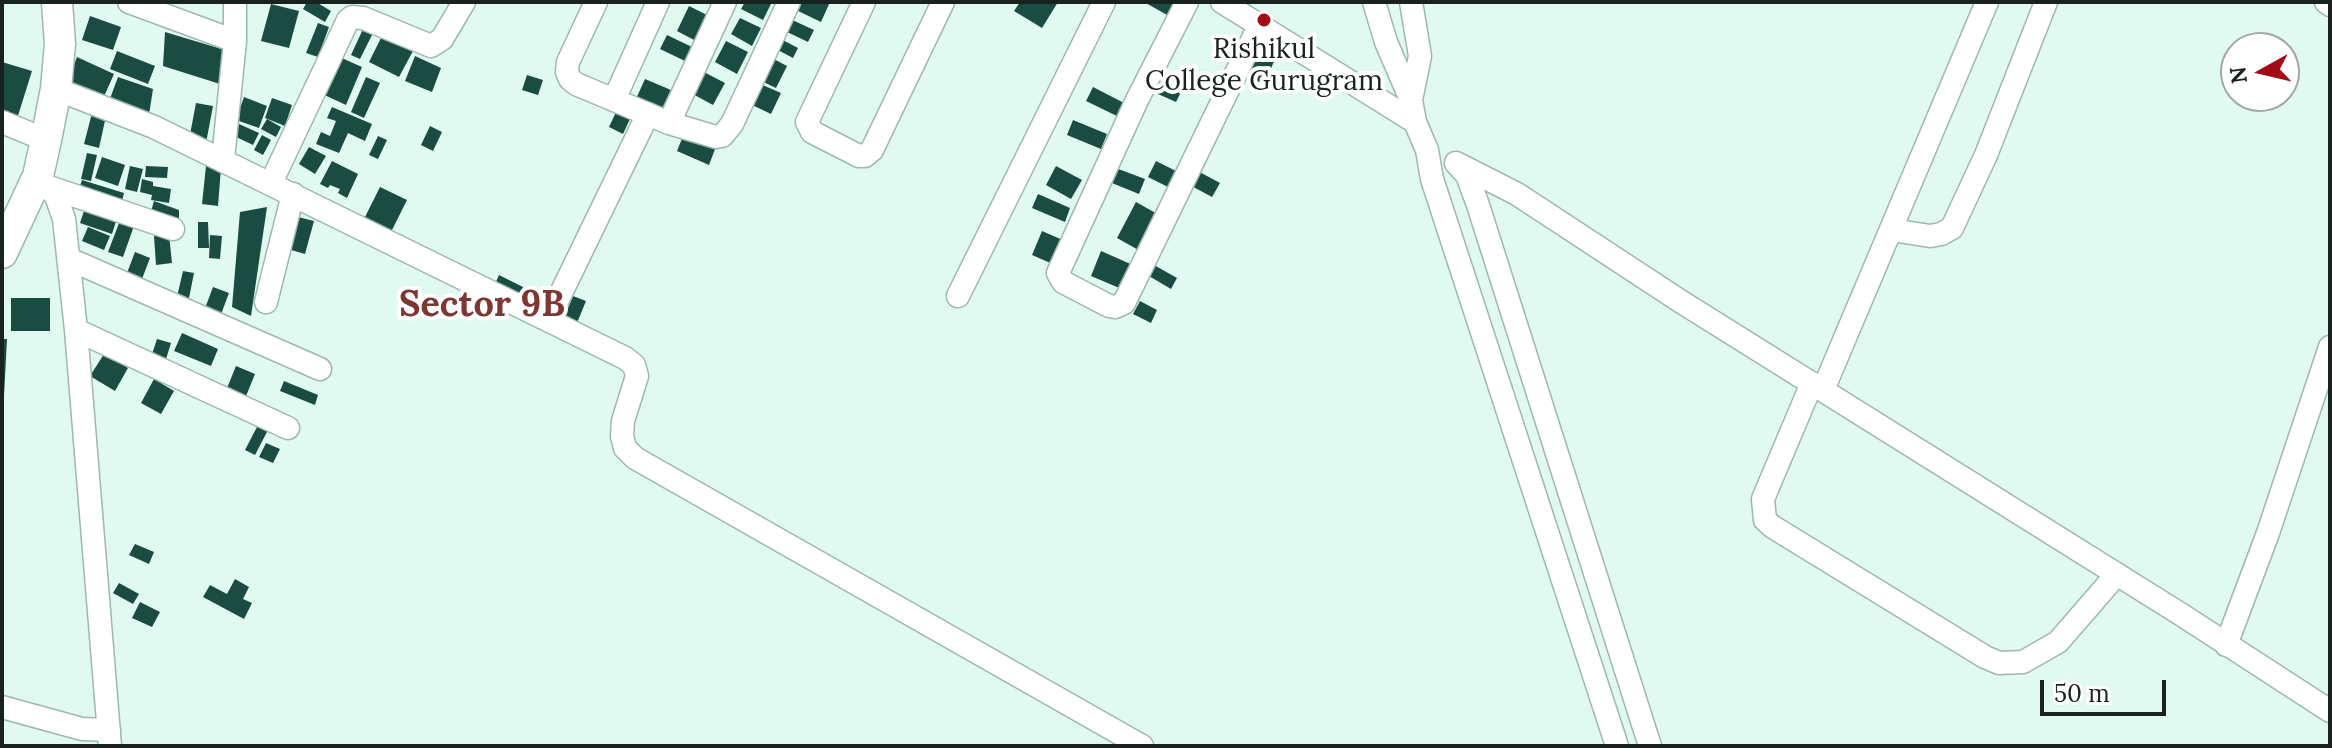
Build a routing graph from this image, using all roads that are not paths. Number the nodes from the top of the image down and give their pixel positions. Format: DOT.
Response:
graph roads {
  1 [pos="57,2"];
  2 [pos="129,2"];
  3 [pos="235,2"];
  4 [pos="464,2"];
  5 [pos="596,2"];
  6 [pos="658,2"];
  7 [pos="725,2"];
  8 [pos="789,2"];
  9 [pos="864,2"];
  10 [pos="943,2"];
  11 [pos="1104,2"];
  12 [pos="1187,2"];
  13 [pos="1222,2"];
  14 [pos="1374,2"];
  15 [pos="1411,2"];
  16 [pos="1987,2"];
  17 [pos="2046,2"];
  18 [pos="1260,24"];
  19 [pos="235,41"];
  20 [pos="56,89"];
  21 [pos="614,100"];
  22 [pos="1411,100"];
  23 [pos="658,119"];
  24 [pos="2,122"];
  25 [pos="1415,122"];
  26 [pos="46,140"];
  27 [pos="1427,150"];
  28 [pos="223,159"];
  29 [pos="1456,163"];
  30 [pos="42,181"];
  31 [pos="271,183"];
  32 [pos="293,194"];
  33 [pos="10,220"];
  34 [pos="173,229"];
  35 [pos="1892,230"];
  36 [pos="2,253"];
  37 [pos="69,259"];
  38 [pos="958,296"];
  39 [pos="266,302"];
  40 [pos="548,320"];
  41 [pos="76,330"];
  42 [pos="2330,347"];
  43 [pos="320,369"];
  44 [pos="1817,386"];
  45 [pos="288,428"];
  46 [pos="2117,574"];
  47 [pos="2226,645"];
  48 [pos="2,707"];
  49 [pos="2330,711"];
  50 [pos="110,738"];
  51 [pos="1142,746"];
  52 [pos="1617,746"];
  53 [pos="1650,746"];
  1 -- 20 [label="main road"];
  2 -- 19 [label="street"];
  3 -- 19 [label="street"];
  4 -- 31 [label="street"];
  5 -- 21 [label="street"];
  6 -- 21 [label="street"];
  7 -- 23 [label="street"];
  8 -- 23 [label="street"];
  9 -- 10 [label="street"];
  11 -- 38 [label="street"];
  12 -- 18 [label="street"];
  13 -- 18 [label="street"];
  14 -- 22 [label="street"];
  15 -- 22 [label="street"];
  16 -- 35 [label="street"];
  17 -- 35 [label="street"];
  18 -- 25 [label="street"];
  19 -- 28 [label="street"];
  20 -- 26 [label="main road"];
  20 -- 28 [label="street"];
  21 -- 23 [label="street"];
  22 -- 25 [label="street"];
  23 -- 40 [label="street"];
  24 -- 26 [label="street"];
  25 -- 27 [label="street"];
  26 -- 30 [label="main road"];
  27 -- 29 [label="street"];
  27 -- 52 [label="street"];
  28 -- 31 [label="street"];
  29 -- 44 [label="street"];
  29 -- 53 [label="street"];
  30 -- 33 [label="main road"];
  30 -- 34 [label="street"];
  30 -- 37 [label="street"];
  31 -- 32 [label="street"];
  32 -- 39 [label="street"];
  32 -- 40 [label="street"];
  33 -- 36 [label="main road"];
  35 -- 44 [label="street"];
  37 -- 41 [label="street"];
  37 -- 43 [label="street"];
  40 -- 51 [label="street"];
  41 -- 45 [label="street"];
  41 -- 50 [label="street"];
  42 -- 47 [label="street"];
  44 -- 46 [label="street"];
  44 -- 46 [label="street"];
  46 -- 47 [label="street"];
  47 -- 49 [label="street"];
  48 -- 50 [label="street"];
}
